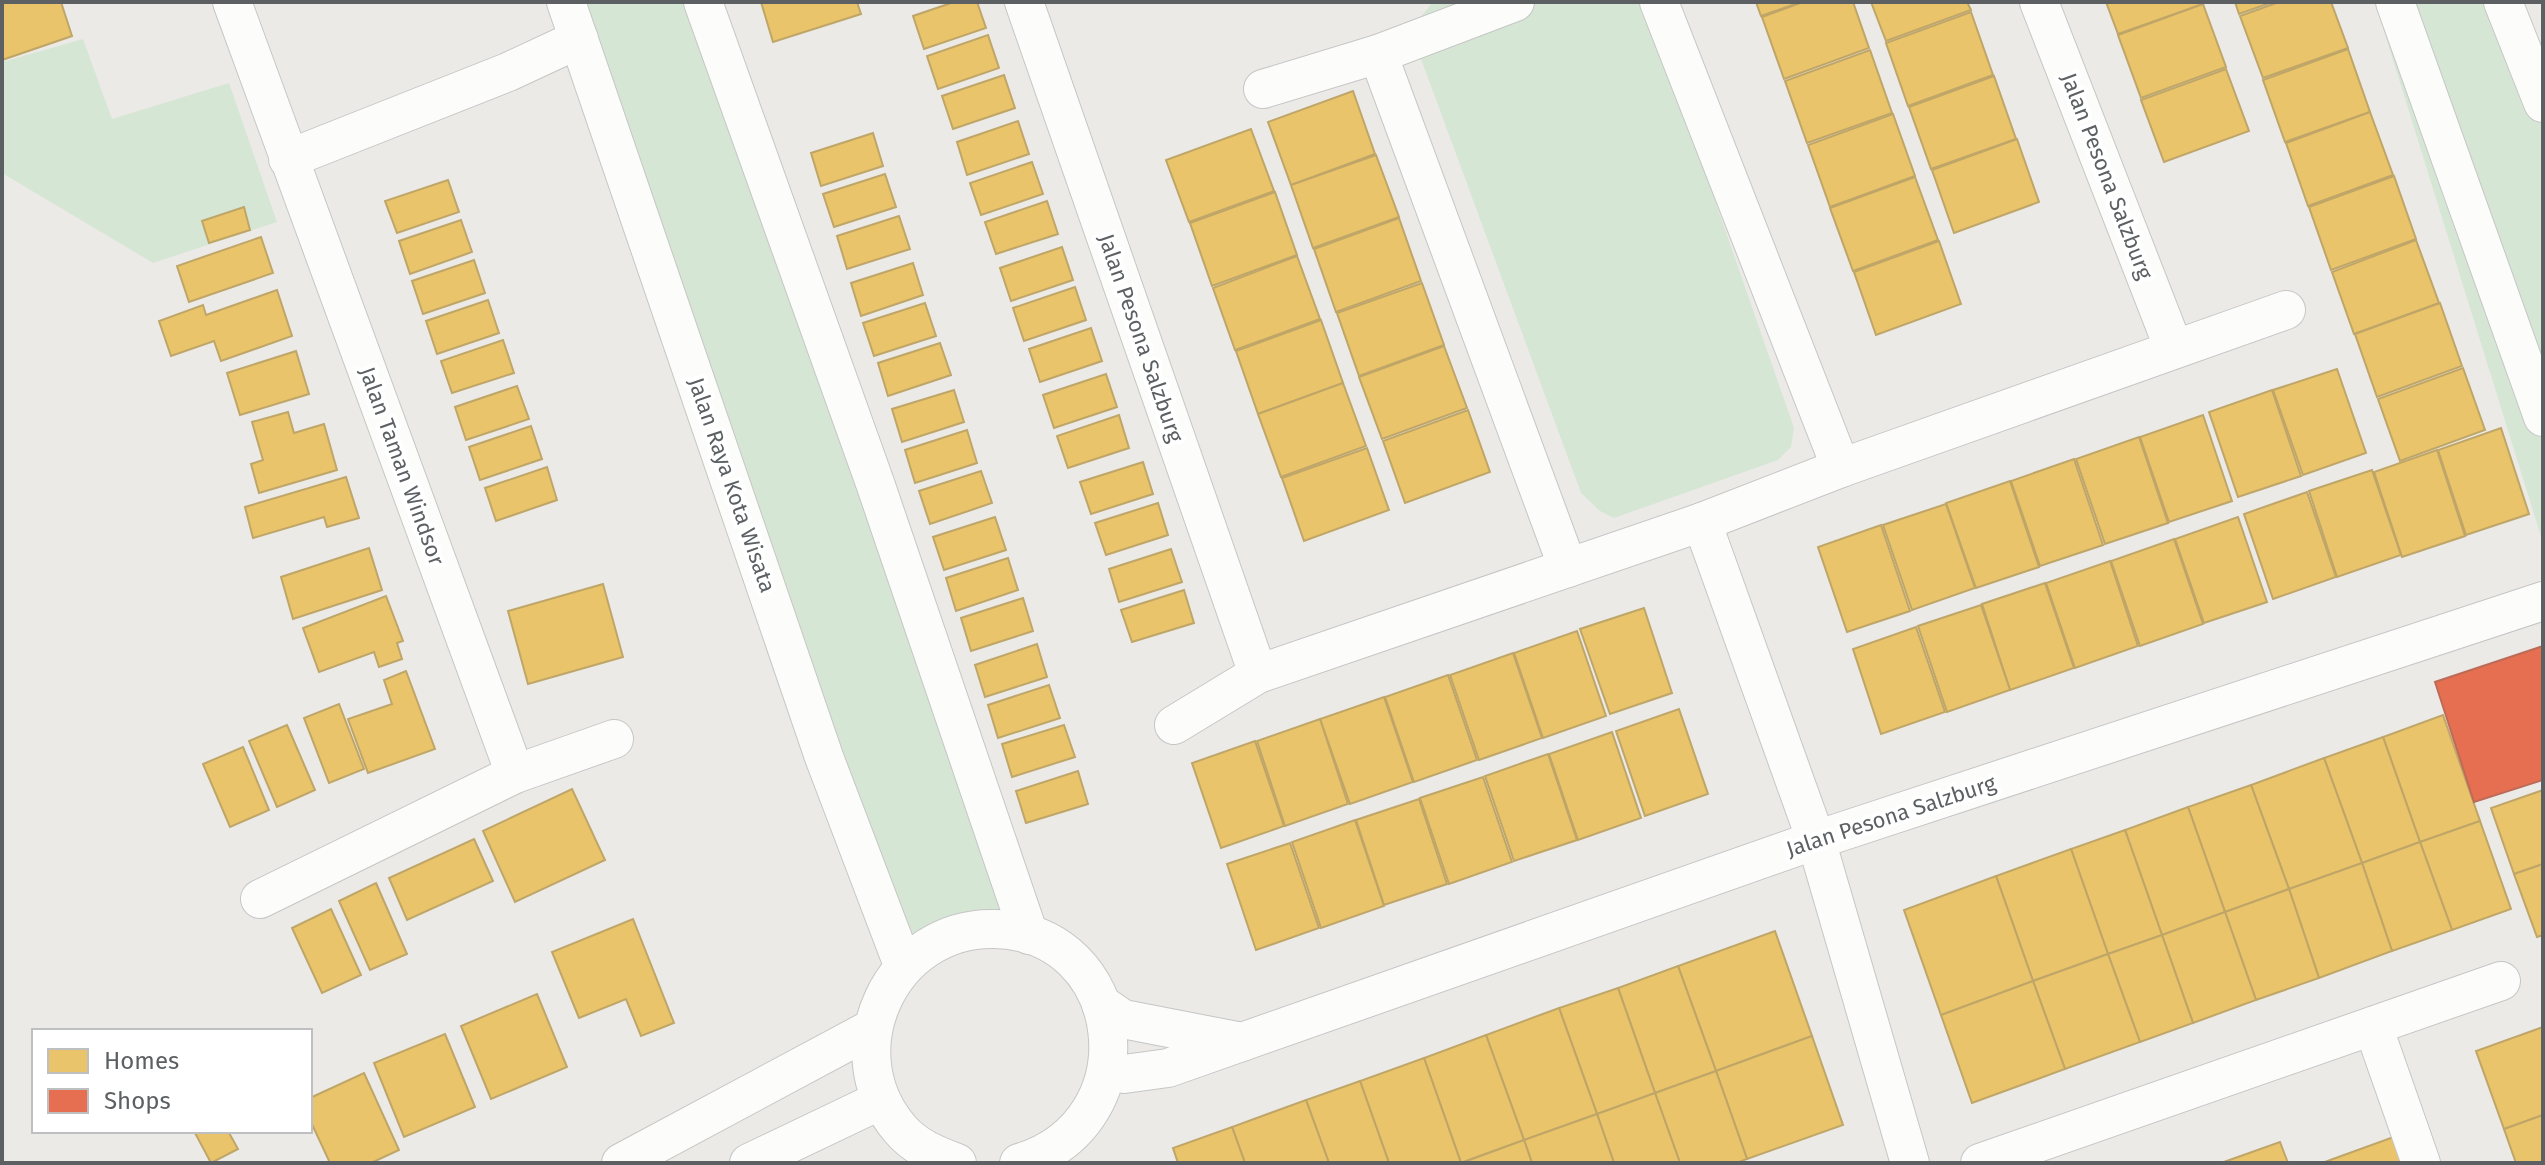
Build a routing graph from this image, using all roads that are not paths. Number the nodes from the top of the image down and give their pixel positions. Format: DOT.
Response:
graph roads {
  1 [pos="232,2"];
  2 [pos="566,2"];
  3 [pos="703,2"];
  4 [pos="1024,2"];
  5 [pos="1515,2"];
  6 [pos="1659,2"];
  7 [pos="2039,2"];
  8 [pos="2395,2"];
  9 [pos="2503,2"];
  10 [pos="579,39"];
  11 [pos="1378,54"];
  12 [pos="1263,89"];
  13 [pos="2543,103"];
  14 [pos="288,159"];
  15 [pos="2286,310"];
  16 [pos="2174,349"];
  17 [pos="2543,417"];
  18 [pos="1841,468"];
  19 [pos="1702,522"];
  20 [pos="1568,568"];
  21 [pos="2543,601"];
  22 [pos="1258,674"];
  23 [pos="1174,725"];
  24 [pos="614,739"];
  25 [pos="515,774"];
  26 [pos="1816,840"];
  27 [pos="260,899"];
  28 [pos="1029,935"];
  29 [pos="903,965"];
  30 [pos="2501,981"];
  31 [pos="1101,1004"];
  32 [pos="2373,1026"];
  33 [pos="871,1029"];
  34 [pos="1242,1042"];
  35 [pos="1108,1072"];
  36 [pos="881,1100"];
  37 [pos="2080,1147"];
  38 [pos="1072,1148"];
  39 [pos="940,1160"];
  40 [pos="621,1163"];
  41 [pos="749,1163"];
  42 [pos="1019,1163"];
  43 [pos="1910,1163"];
  44 [pos="1980,1163"];
  45 [pos="2421,1163"];
  1 -- 14 [label="street, Jalan Taman Windsor"];
  2 -- 10 [label="street, Jalan Raya Kota Wisata"];
  3 -- 28 [label="street"];
  4 -- 22 [label="street, Jalan Pesona Salzburg"];
  5 -- 11 [label="street"];
  6 -- 18 [label="street"];
  7 -- 16 [label="street, Jalan Pesona Salzburg"];
  8 -- 17 [label="street"];
  9 -- 13 [label="street"];
  10 -- 14 [label="street"];
  10 -- 29 [label="street, Jalan Raya Kota Wisata"];
  11 -- 12 [label="street"];
  11 -- 20 [label="street"];
  14 -- 25 [label="street, Jalan Taman Windsor"];
  15 -- 16 [label="street"];
  16 -- 18 [label="street"];
  18 -- 19 [label="street"];
  19 -- 20 [label="street"];
  19 -- 26 [label="street"];
  20 -- 22 [label="street"];
  21 -- 26 [label="street, Jalan Pesona Salzburg"];
  22 -- 23 [label="street"];
  24 -- 25 [label="street"];
  25 -- 27 [label="street"];
  26 -- 34 [label="street, Jalan Pesona Salzburg"];
  26 -- 43 [label="street"];
  28 -- 29 [label="street"];
  28 -- 31 [label="street"];
  29 -- 33 [label="street"];
  30 -- 32 [label="street"];
  31 -- 34 [label="street"];
  31 -- 35 [label="street"];
  32 -- 37 [label="street"];
  32 -- 45 [label="street"];
  33 -- 36 [label="street"];
  33 -- 40 [label="street"];
  34 -- 35 [label="street, Jalan Pesona Salzburg"];
  35 -- 38 [label="street"];
  36 -- 39 [label="street"];
  36 -- 41 [label="street"];
  37 -- 44 [label="street"];
  38 -- 42 [label="street"];
}
